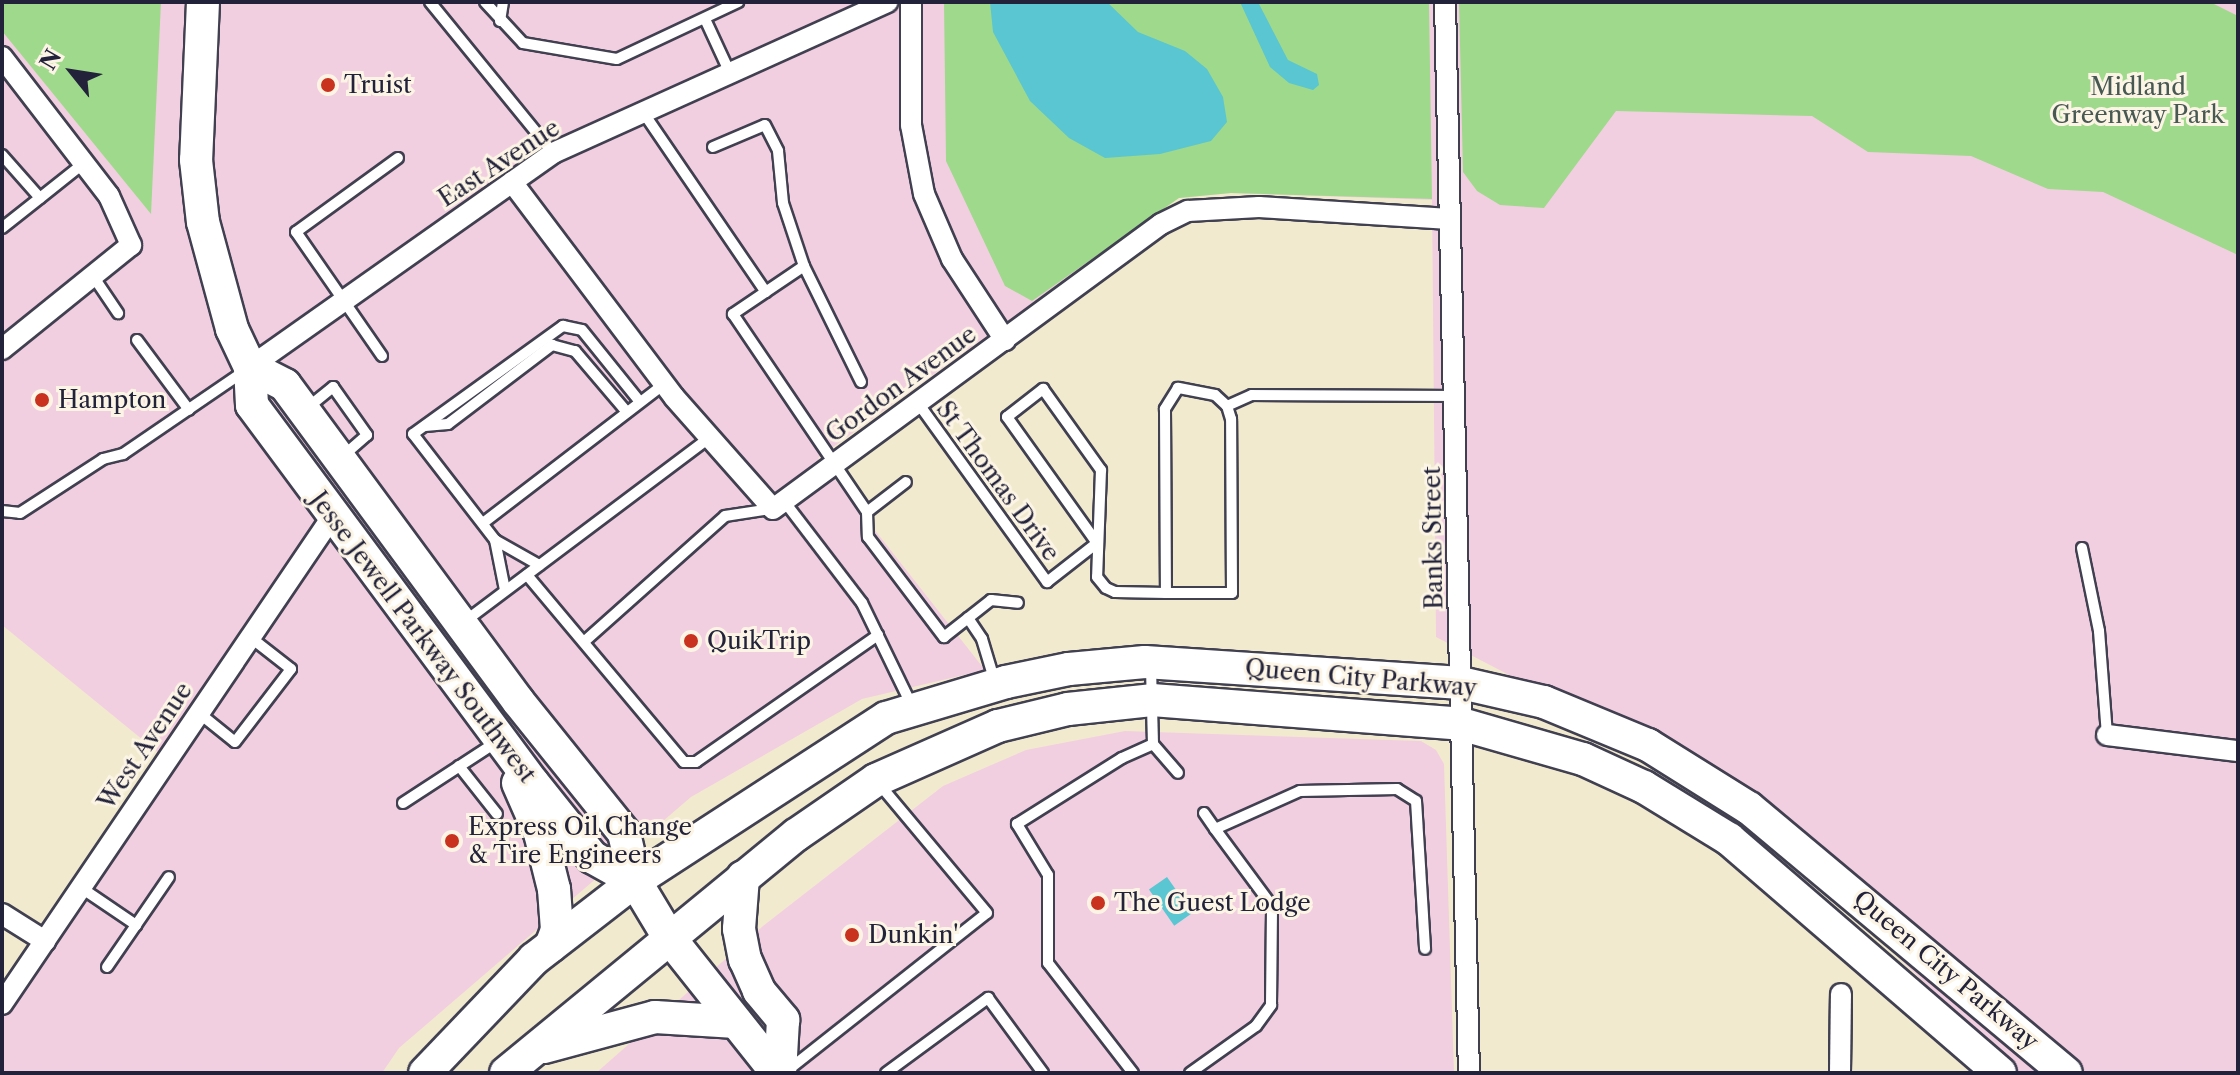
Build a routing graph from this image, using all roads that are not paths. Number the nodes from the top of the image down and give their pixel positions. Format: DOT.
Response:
graph roads {
  1 [pos="203,2"];
  2 [pos="430,2"];
  3 [pos="485,2"];
  4 [pos="503,2"];
  5 [pos="738,2"];
  6 [pos="887,2"];
  7 [pos="911,2"];
  8 [pos="1445,2"];
  9 [pos="705,19"];
  10 [pos="500,21"];
  11 [pos="2,57"];
  12 [pos="730,73"];
  13 [pos="643,112"];
  14 [pos="713,147"];
  15 [pos="553,153"];
  16 [pos="2,155"];
  17 [pos="398,158"];
  18 [pos="84,163"];
  19 [pos="512,182"];
  20 [pos="40,198"];
  21 [pos="1450,219"];
  22 [pos="2,228"];
  23 [pos="804,266"];
  24 [pos="93,276"];
  25 [pos="766,292"];
  26 [pos="344,302"];
  27 [pos="118,313"];
  28 [pos="137,340"];
  29 [pos="1005,340"];
  30 [pos="2,349"];
  31 [pos="382,356"];
  32 [pos="250,367"];
  33 [pos="861,382"];
  34 [pos="664,384"];
  35 [pos="1456,396"];
  36 [pos="640,402"];
  37 [pos="918,403"];
  38 [pos="1227,406"];
  39 [pos="189,410"];
  40 [pos="627,412"];
  41 [pos="425,426"];
  42 [pos="710,437"];
  43 [pos="833,466"];
  44 [pos="906,482"];
  45 [pos="779,505"];
  46 [pos="2,511"];
  47 [pos="867,512"];
  48 [pos="332,517"];
  49 [pos="483,523"];
  50 [pos="495,540"];
  51 [pos="1097,543"];
  52 [pos="2082,548"];
  53 [pos="539,565"];
  54 [pos="527,575"];
  55 [pos="505,590"];
  56 [pos="1166,593"];
  57 [pos="1018,603"];
  58 [pos="968,618"];
  59 [pos="462,623"];
  60 [pos="878,635"];
  61 [pos="250,637"];
  62 [pos="586,640"];
  63 [pos="1151,663"];
  64 [pos="1461,683"];
  65 [pos="995,685"];
  66 [pos="1152,700"];
  67 [pos="913,710"];
  68 [pos="199,713"];
  69 [pos="1461,724"];
  70 [pos="2107,735"];
  71 [pos="1153,744"];
  72 [pos="505,746"];
  73 [pos="2238,751"];
  74 [pos="459,766"];
  75 [pos="1178,773"];
  76 [pos="876,780"];
  77 [pos="403,803"];
  78 [pos="1204,813"];
  79 [pos="497,814"];
  80 [pos="1215,829"];
  81 [pos="169,877"];
  82 [pos="743,877"];
  83 [pos="635,881"];
  84 [pos="80,887"];
  85 [pos="2,914"];
  86 [pos="136,925"];
  87 [pos="668,936"];
  88 [pos="45,941"];
  89 [pos="551,946"];
  90 [pos="1425,949"];
  91 [pos="107,967"];
  92 [pos="1841,994"];
  93 [pos="2,1004"];
  94 [pos="736,1022"];
  95 [pos="530,1052"];
  96 [pos="425,1073"];
  97 [pos="506,1073"];
  98 [pos="780,1073"];
  99 [pos="886,1073"];
  100 [pos="1043,1073"];
  101 [pos="1133,1073"];
  102 [pos="1190,1073"];
  103 [pos="1469,1073"];
  104 [pos="1840,1073"];
  105 [pos="2000,1073"];
  106 [pos="2066,1073"];
  1 -- 32 [label="main road, Jesse Jewell Parkway Southwest"];
  2 -- 15 [label="lane"];
  3 -- 10 [label="lane"];
  4 -- 10 [label="lane"];
  5 -- 9 [label="lane"];
  6 -- 12 [label="street, East Avenue"];
  7 -- 29 [label="street"];
  8 -- 21 [label="street, Banks Street"];
  9 -- 10 [label="lane"];
  9 -- 12 [label="lane"];
  11 -- 18 [label="street"];
  12 -- 13 [label="street, East Avenue"];
  13 -- 15 [label="street, East Avenue"];
  13 -- 25 [label="lane"];
  14 -- 23 [label="lane"];
  15 -- 19 [label="street, East Avenue"];
  16 -- 20 [label="lane"];
  17 -- 26 [label="lane"];
  18 -- 20 [label="lane"];
  18 -- 24 [label="street"];
  19 -- 26 [label="street, East Avenue"];
  19 -- 34 [label="street"];
  20 -- 22 [label="lane"];
  21 -- 29 [label="street, Gordon Avenue"];
  21 -- 35 [label="street, Banks Street"];
  23 -- 25 [label="lane"];
  23 -- 33 [label="lane"];
  24 -- 27 [label="lane"];
  24 -- 30 [label="street"];
  25 -- 43 [label="lane"];
  26 -- 31 [label="lane"];
  26 -- 32 [label="street, East Avenue"];
  28 -- 39 [label="lane"];
  29 -- 37 [label="street, Gordon Avenue"];
  32 -- 39 [label="lane"];
  32 -- 48 [label="main road, Jesse Jewell Parkway Southwest"];
  32 -- 59 [label="main road, Jesse Jewell Parkway Southwest"];
  34 -- 36 [label="lane"];
  34 -- 42 [label="street"];
  35 -- 38 [label="lane"];
  35 -- 64 [label="street, Banks Street"];
  36 -- 40 [label="lane"];
  36 -- 41 [label="lane"];
  37 -- 43 [label="street, Gordon Avenue"];
  37 -- 51 [label="lane, St Thomas Drive"];
  38 -- 56 [label="lane"];
  38 -- 56 [label="lane"];
  39 -- 46 [label="lane"];
  40 -- 41 [label="lane"];
  40 -- 49 [label="lane"];
  41 -- 49 [label="lane"];
  42 -- 45 [label="street"];
  42 -- 53 [label="lane"];
  43 -- 45 [label="street, Gordon Avenue"];
  43 -- 47 [label="lane"];
  44 -- 47 [label="lane"];
  45 -- 60 [label="lane"];
  45 -- 62 [label="lane"];
  47 -- 58 [label="lane"];
  48 -- 61 [label="street, West Avenue"];
  48 -- 72 [label="main road, Jesse Jewell Parkway Southwest"];
  49 -- 50 [label="lane"];
  50 -- 53 [label="lane"];
  50 -- 55 [label="lane"];
  51 -- 51 [label="lane"];
  51 -- 56 [label="lane"];
  52 -- 70 [label="lane"];
  53 -- 54 [label="lane"];
  54 -- 55 [label="lane"];
  54 -- 62 [label="lane"];
  55 -- 59 [label="lane"];
  57 -- 58 [label="lane"];
  58 -- 65 [label="lane"];
  59 -- 83 [label="main road, Jesse Jewell Parkway Southwest"];
  60 -- 62 [label="lane"];
  60 -- 67 [label="lane"];
  61 -- 68 [label="street, West Avenue"];
  61 -- 68 [label="lane"];
  63 -- 64 [label="main road, Queen City Parkway"];
  63 -- 65 [label="main road, Queen City Parkway"];
  63 -- 66 [label="lane"];
  64 -- 69 [label="street, Banks Street"];
  64 -- 106 [label="main road, Queen City Parkway"];
  65 -- 67 [label="main road, Queen City Parkway"];
  66 -- 69 [label="main road, Queen City Parkway"];
  66 -- 71 [label="lane"];
  66 -- 76 [label="main road, Queen City Parkway"];
  67 -- 83 [label="main road, Queen City Parkway"];
  68 -- 84 [label="street, West Avenue"];
  69 -- 103 [label="street, Banks Street"];
  69 -- 105 [label="main road, Queen City Parkway"];
  70 -- 73 [label="street"];
  71 -- 75 [label="lane"];
  71 -- 101 [label="lane"];
  72 -- 74 [label="lane"];
  72 -- 83 [label="main road, Jesse Jewell Parkway Southwest"];
  72 -- 89 [label="main road"];
  74 -- 77 [label="lane"];
  74 -- 79 [label="lane"];
  76 -- 82 [label="main road, Queen City Parkway"];
  76 -- 98 [label="lane"];
  78 -- 80 [label="lane"];
  80 -- 90 [label="lane"];
  80 -- 102 [label="lane"];
  81 -- 86 [label="lane"];
  82 -- 87 [label="main road, Queen City Parkway"];
  82 -- 98 [label="main road"];
  83 -- 87 [label="main road, Jesse Jewell Parkway Southwest"];
  83 -- 89 [label="main road, Queen City Parkway"];
  84 -- 86 [label="lane"];
  84 -- 88 [label="street, West Avenue"];
  85 -- 88 [label="street"];
  86 -- 91 [label="lane"];
  87 -- 94 [label="main road, Jesse Jewell Parkway Southwest"];
  87 -- 95 [label="main road, Queen City Parkway"];
  88 -- 93 [label="street, West Avenue"];
  89 -- 96 [label="main road, Queen City Parkway"];
  92 -- 104 [label="street"];
  94 -- 95 [label="main road"];
  94 -- 98 [label="main road, Jesse Jewell Parkway Southwest"];
  95 -- 97 [label="main road, Queen City Parkway"];
  99 -- 100 [label="lane"];
}
